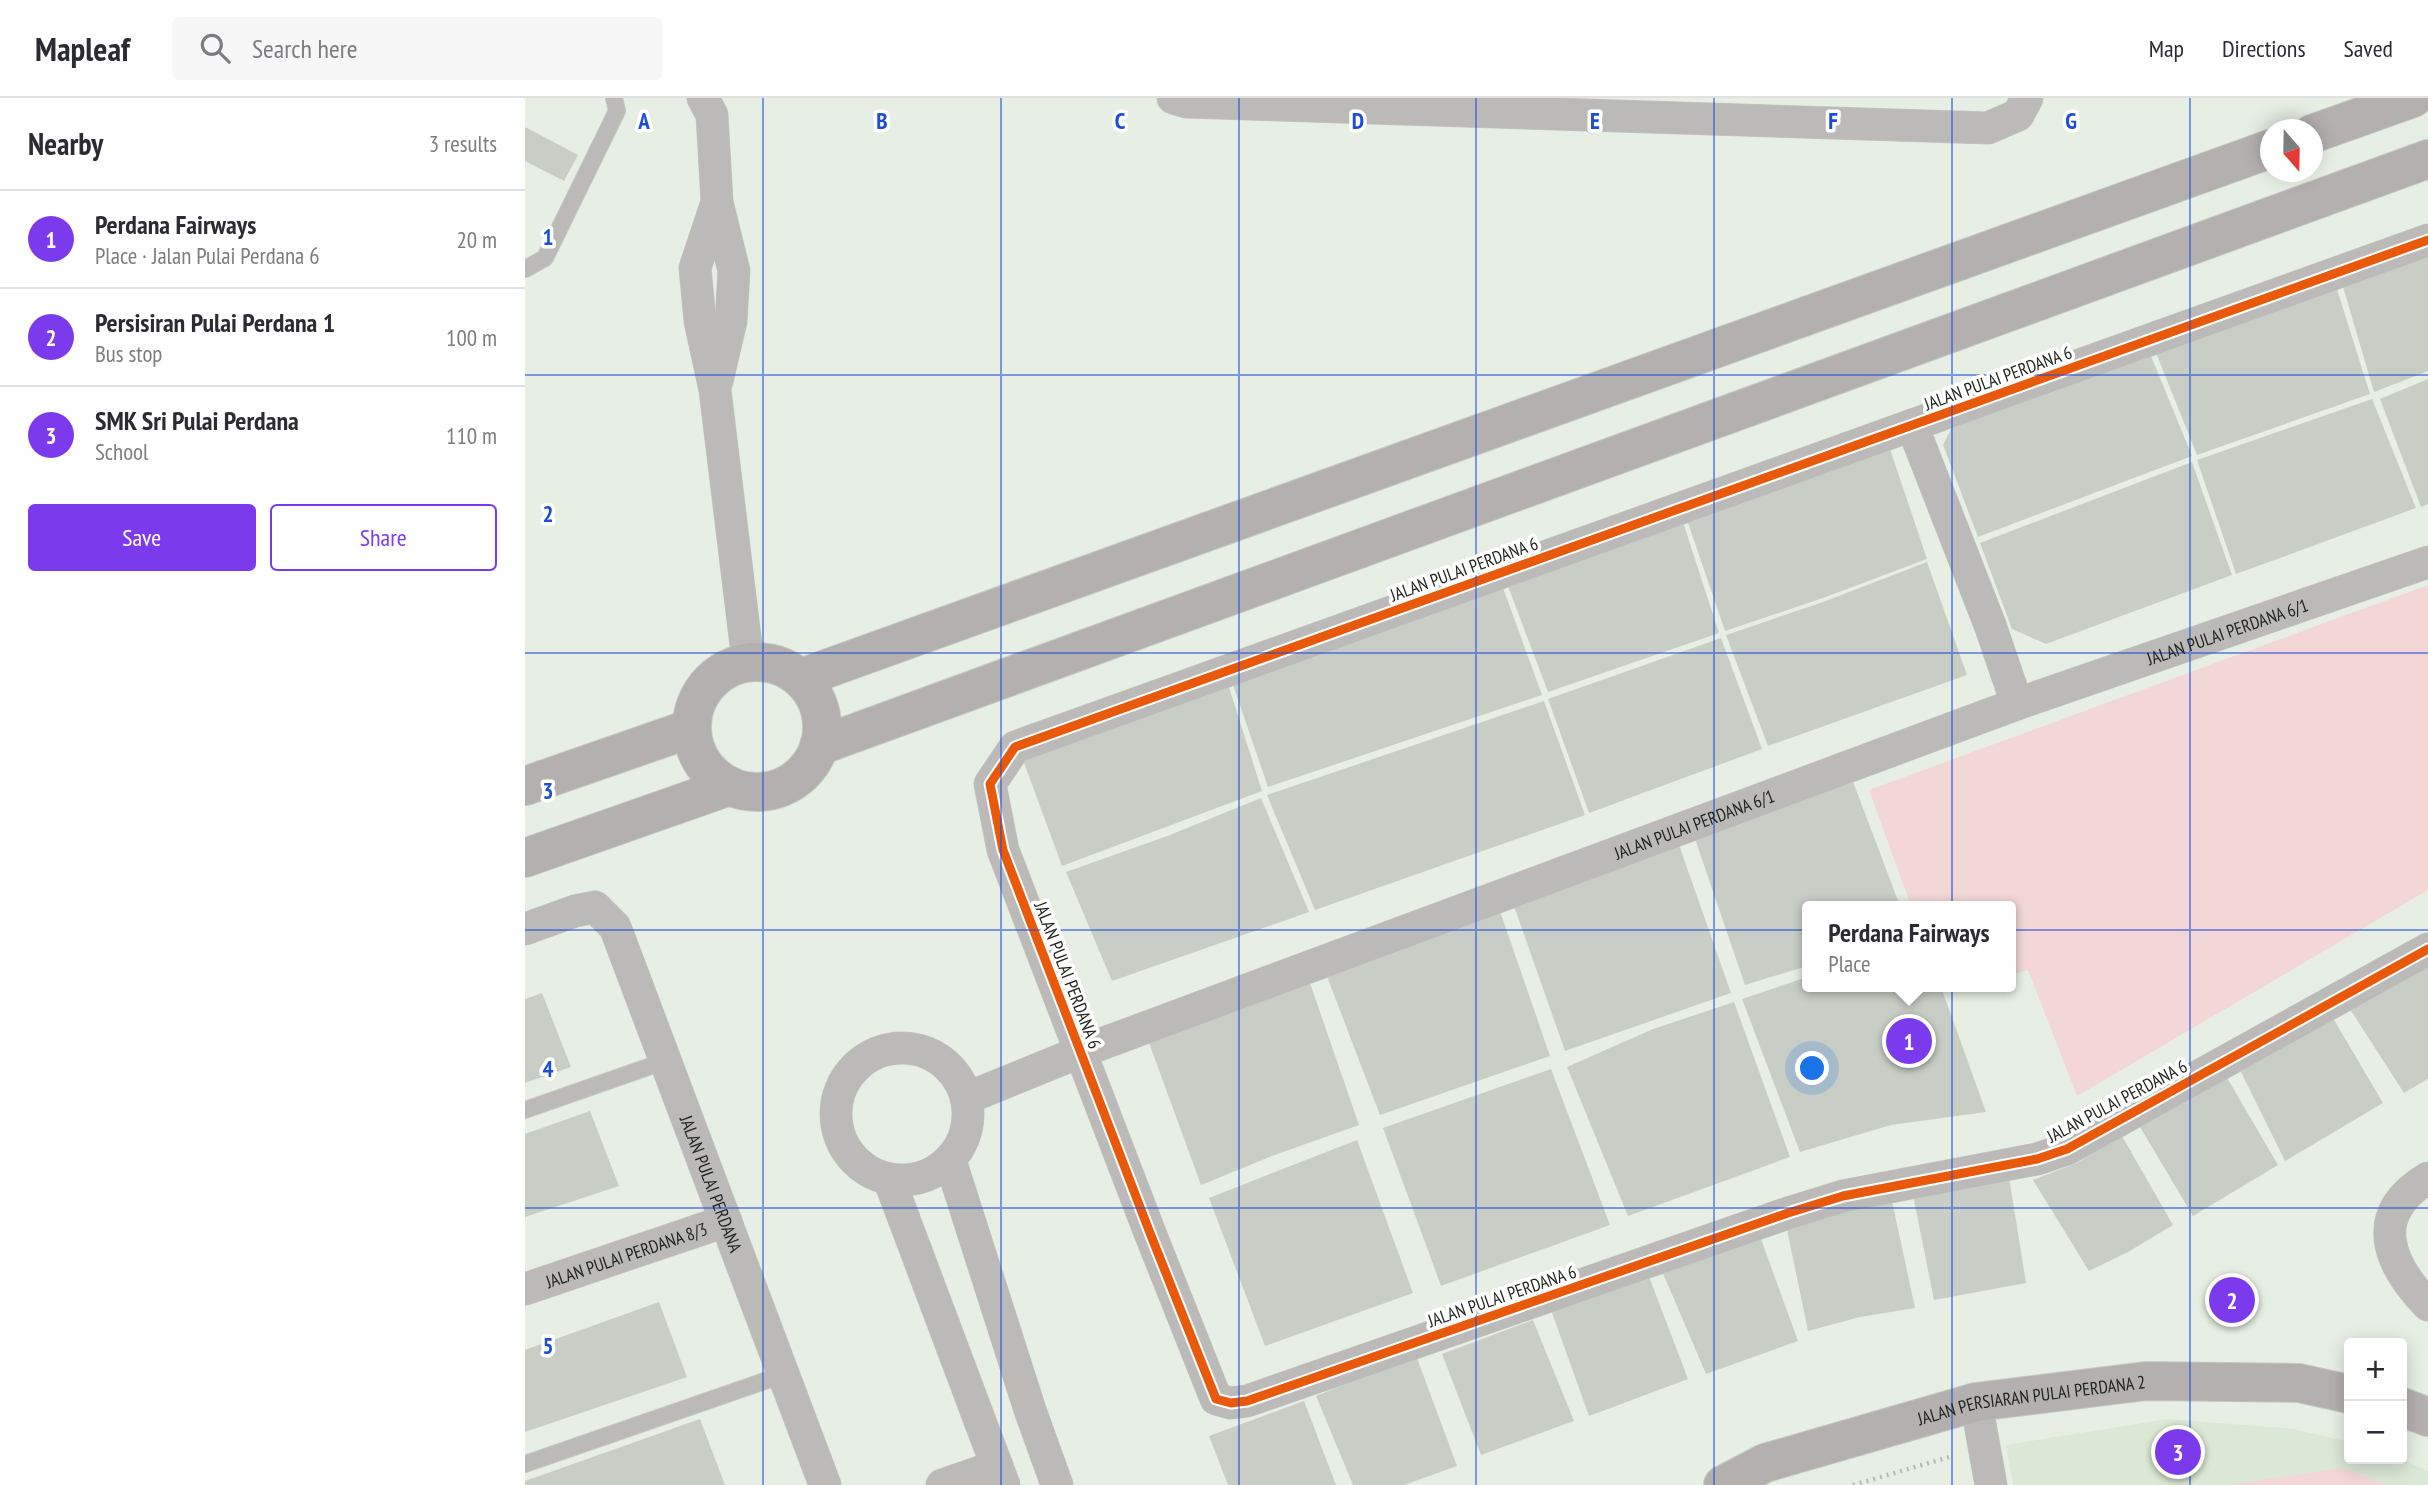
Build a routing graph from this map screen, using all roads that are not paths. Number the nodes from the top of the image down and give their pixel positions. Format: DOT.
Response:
graph roads {
  1 [pos="614,98"];
  2 [pos="703,98"];
  3 [pos="1173,98"];
  4 [pos="2027,98"];
  5 [pos="2413,98"];
  6 [pos="1557,105"];
  7 [pos="2323,130"];
  8 [pos="2260,153"];
  9 [pos="2428,159"];
  10 [pos="2428,240"];
  11 [pos="525,269"];
  12 [pos="1912,425"];
  13 [pos="2428,562"];
  14 [pos="748,662"];
  15 [pos="801,678"];
  16 [pos="2017,704"];
  17 [pos="692,728"];
  18 [pos="819,746"];
  19 [pos="525,786"];
  20 [pos="730,786"];
  21 [pos="525,858"];
  22 [pos="525,929"];
  23 [pos="2428,949"];
  24 [pos="1080,1052"];
  25 [pos="665,1060"];
  26 [pos="967,1098"];
  27 [pos="525,1110"];
  28 [pos="950,1160"];
  29 [pos="2428,1178"];
  30 [pos="889,1179"];
  31 [pos="726,1221"];
  32 [pos="525,1289"];
  33 [pos="2428,1306"];
  34 [pos="785,1374"];
  35 [pos="2344,1393"];
  36 [pos="1976,1402"];
  37 [pos="2407,1409"];
  38 [pos="2428,1417"];
  39 [pos="525,1464"];
  40 [pos="1000,1476"];
  41 [pos="825,1485"];
  42 [pos="942,1485"];
  43 [pos="1057,1485"];
  44 [pos="1723,1485"];
  45 [pos="1991,1485"];
  1 -- 11 [label="lane"];
  2 -- 14 [label="street"];
  3 -- 6 [label="street"];
  4 -- 6 [label="street"];
  5 -- 7 [label="street"];
  8 -- 15 [label="street"];
  9 -- 18 [label="street"];
  10 -- 12 [label="street, JALAN PULAI PERDANA 6"];
  12 -- 16 [label="street"];
  12 -- 24 [label="street, JALAN PULAI PERDANA 6"];
  13 -- 16 [label="street, JALAN PULAI PERDANA 6/1"];
  14 -- 15 [label="street"];
  14 -- 17 [label="street"];
  15 -- 18 [label="street"];
  16 -- 24 [label="street, JALAN PULAI PERDANA 6/1"];
  17 -- 19 [label="street"];
  17 -- 20 [label="street"];
  18 -- 20 [label="street"];
  20 -- 21 [label="street"];
  22 -- 25 [label="street, JALAN PULAI PERDANA"];
  23 -- 24 [label="street, JALAN PULAI PERDANA 6"];
  24 -- 26 [label="street, JALAN PULAI PERDANA 6/1"];
  25 -- 27 [label="lane"];
  25 -- 31 [label="street, JALAN PULAI PERDANA"];
  26 -- 28 [label="street"];
  26 -- 30 [label="street"];
  28 -- 30 [label="street"];
  28 -- 43 [label="street"];
  29 -- 33 [label="street"];
  30 -- 40 [label="street"];
  31 -- 32 [label="street, JALAN PULAI PERDANA 8/3"];
  31 -- 34 [label="street, JALAN PULAI PERDANA"];
  34 -- 39 [label="lane"];
  34 -- 41 [label="street, JALAN PULAI PERDANA"];
  35 -- 36 [label="street, JALAN PERSIARAN PULAI PERDANA 2"];
  36 -- 44 [label="street, JALAN PERSIARAN PULAI PERDANA 2"];
  36 -- 45 [label="street"];
  37 -- 38 [label="street"];
  40 -- 42 [label="street"];
}
